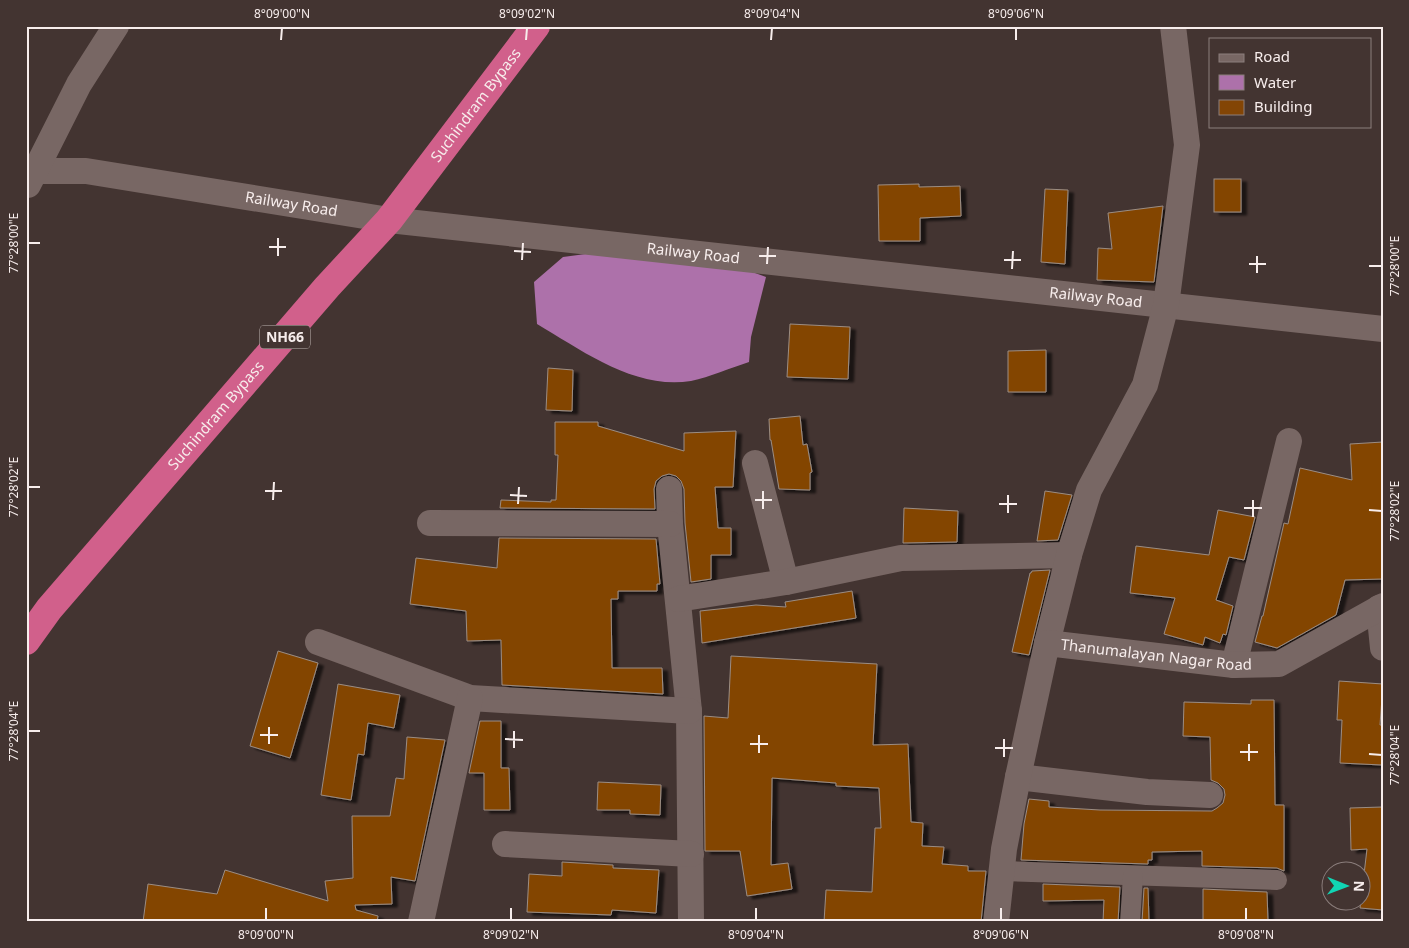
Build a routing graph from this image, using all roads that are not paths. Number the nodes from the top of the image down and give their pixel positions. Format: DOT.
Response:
graph roads {
  1 [pos="116,26"];
  2 [pos="536,26"];
  3 [pos="1173,26"];
  4 [pos="30,180"];
  5 [pos="389,220"];
  6 [pos="1166,305"];
  7 [pos="1383,329"];
  8 [pos="1289,441"];
  9 [pos="755,463"];
  10 [pos="669,489"];
  11 [pos="430,523"];
  12 [pos="670,524"];
  13 [pos="1069,555"];
  14 [pos="786,582"];
  15 [pos="678,599"];
  16 [pos="1381,607"];
  17 [pos="26,642"];
  18 [pos="318,642"];
  19 [pos="1047,644"];
  20 [pos="1383,648"];
  21 [pos="1234,665"];
  22 [pos="470,698"];
  23 [pos="689,711"];
  24 [pos="1018,777"];
  25 [pos="1210,795"];
  26 [pos="505,844"];
  27 [pos="691,854"];
  28 [pos="1002,871"];
  29 [pos="1133,876"];
  30 [pos="1277,880"];
  31 [pos="421,922"];
  32 [pos="690,922"];
  33 [pos="996,922"];
  34 [pos="1130,922"];
  1 -- 4 [label="street"];
  2 -- 5 [label="highway, Suchindram Bypass / NH66"];
  3 -- 6 [label="street"];
  4 -- 5 [label="street, Railway Road"];
  5 -- 6 [label="street, Railway Road"];
  5 -- 17 [label="highway, Suchindram Bypass / NH66"];
  6 -- 7 [label="street, Railway Road"];
  6 -- 13 [label="street"];
  8 -- 21 [label="street"];
  9 -- 14 [label="street"];
  10 -- 12 [label="street"];
  11 -- 12 [label="street"];
  12 -- 15 [label="street"];
  13 -- 14 [label="street"];
  13 -- 19 [label="street"];
  14 -- 15 [label="street"];
  15 -- 23 [label="street"];
  16 -- 20 [label="street"];
  16 -- 21 [label="street, Thanumalayan Nagar Road"];
  18 -- 22 [label="street"];
  19 -- 21 [label="street, Thanumalayan Nagar Road"];
  19 -- 24 [label="street, Thanumalayan Nagar Road"];
  22 -- 23 [label="street"];
  22 -- 31 [label="street"];
  23 -- 27 [label="street"];
  24 -- 25 [label="street"];
  24 -- 28 [label="street, Thanumalayan Nagar Road"];
  26 -- 27 [label="street"];
  27 -- 32 [label="street"];
  28 -- 29 [label="street"];
  28 -- 33 [label="street, Thanumalayan Nagar Road"];
  29 -- 30 [label="street"];
  29 -- 34 [label="street"];
}
